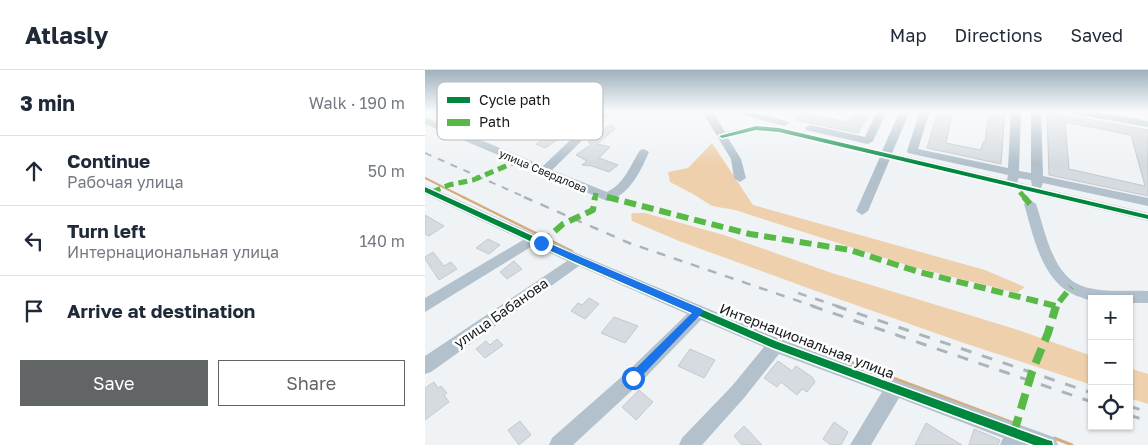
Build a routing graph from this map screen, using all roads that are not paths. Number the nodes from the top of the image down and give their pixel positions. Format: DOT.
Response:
graph roads {
  1 [pos="718,128"];
  2 [pos="754,128"];
  3 [pos="762,128"];
  4 [pos="812,128"];
  5 [pos="873,128"];
  6 [pos="897,128"];
  7 [pos="919,128"];
  8 [pos="1016,128"];
  9 [pos="1036,128"];
  10 [pos="722,136"];
  11 [pos="473,140"];
  12 [pos="577,140"];
  13 [pos="644,152"];
  14 [pos="884,156"];
  15 [pos="544,170"];
  16 [pos="740,178"];
  17 [pos="1037,178"];
  18 [pos="1013,179"];
  19 [pos="1037,191"];
  20 [pos="427,192"];
  21 [pos="1148,202"];
  22 [pos="1030,204"];
  23 [pos="862,211"];
  24 [pos="1148,217"];
  25 [pos="533,240"];
  26 [pos="578,260"];
  27 [pos="1148,297"];
  28 [pos="425,306"];
  29 [pos="699,312"];
  30 [pos="775,345"];
  31 [pos="425,366"];
  32 [pos="895,388"];
  33 [pos="1012,438"];
  34 [pos="559,445"];
  35 [pos="689,445"];
  36 [pos="860,445"];
  37 [pos="1048,445"];
  1 -- 10 [label="street"];
  2 -- 10 [label="street"];
  3 -- 14 [label="street"];
  4 -- 5 [label="street"];
  6 -- 14 [label="street"];
  7 -- 18 [label="street"];
  8 -- 18 [label="street"];
  9 -- 17 [label="street"];
  10 -- 16 [label="street"];
  11 -- 15 [label="street, улица Свердлова"];
  12 -- 15 [label="street"];
  13 -- 15 [label="street, улица Свердлова"];
  14 -- 18 [label="street"];
  14 -- 23 [label="street"];
  17 -- 18 [label="street"];
  17 -- 19 [label="street"];
  17 -- 21 [label="street"];
  18 -- 19 [label="street"];
  19 -- 24 [label="street"];
  20 -- 25 [label="street, Интернациональная улица"];
  22 -- 27 [label="street"];
  25 -- 26 [label="street, Интернациональная улица"];
  25 -- 28 [label="street"];
  26 -- 29 [label="street, Интернациональная улица"];
  26 -- 31 [label="street, улица Бабанова"];
  29 -- 30 [label="street, Интернациональная улица"];
  29 -- 34 [label="street"];
  30 -- 32 [label="street, Интернациональная улица"];
  30 -- 35 [label="street"];
  32 -- 33 [label="street, Интернациональная улица"];
  32 -- 36 [label="street"];
  33 -- 37 [label="street, Интернациональная улица"];
}
